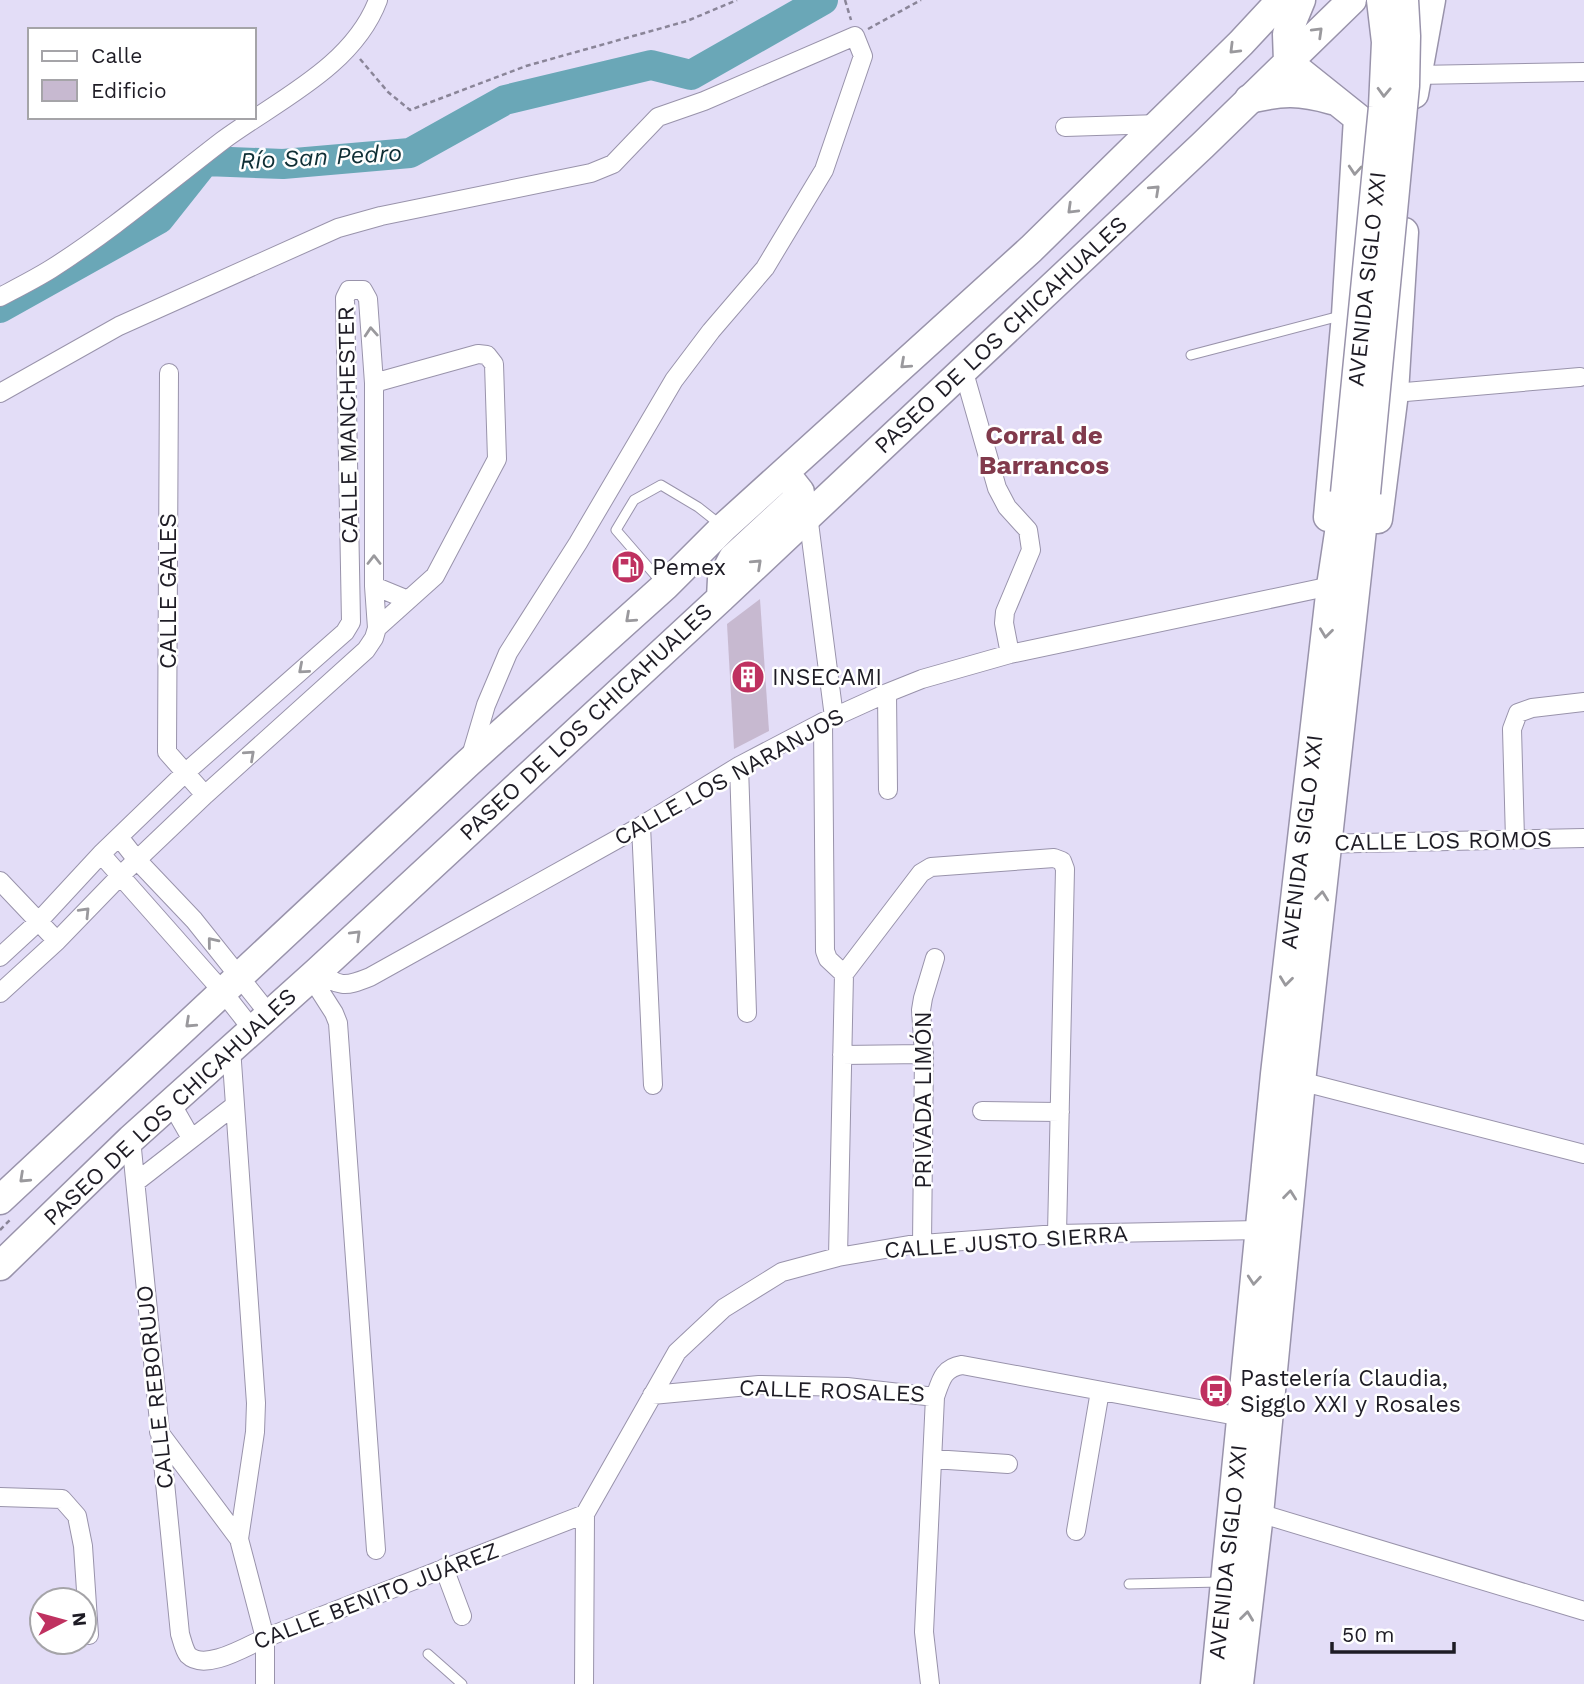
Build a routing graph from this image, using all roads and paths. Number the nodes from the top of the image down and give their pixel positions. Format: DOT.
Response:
graph roads {
  1 [pos="378,0"];
  2 [pos="737,0"];
  3 [pos="845,0"];
  4 [pos="921,0"];
  5 [pos="1282,0"];
  6 [pos="1301,0"];
  7 [pos="1352,0"];
  8 [pos="1381,0"];
  9 [pos="1404,0"];
  10 [pos="1431,0"];
  11 [pos="855,36"];
  12 [pos="350,47"];
  13 [pos="1288,62"];
  14 [pos="1584,72"];
  15 [pos="1416,75"];
  16 [pos="1249,99"];
  17 [pos="1350,110"];
  18 [pos="1159,124"];
  19 [pos="1065,127"];
  20 [pos="1409,142"];
  21 [pos="0,297"];
  22 [pos="1346,315"];
  23 [pos="1191,355"];
  24 [pos="963,369"];
  25 [pos="169,373"];
  26 [pos="1580,377"];
  27 [pos="374,383"];
  28 [pos="0,393"];
  29 [pos="1394,393"];
  30 [pos="785,473"];
  31 [pos="1356,493"];
  32 [pos="808,515"];
  33 [pos="724,527"];
  34 [pos="1332,584"];
  35 [pos="374,586"];
  36 [pos="665,586"];
  37 [pos="721,598"];
  38 [pos="408,600"];
  39 [pos="351,622"];
  40 [pos="377,628"];
  41 [pos="1010,654"];
  42 [pos="1347,669"];
  43 [pos="887,693"];
  44 [pos="1584,702"];
  45 [pos="828,719"];
  46 [pos="468,763"];
  47 [pos="738,766"];
  48 [pos="185,773"];
  49 [pos="888,790"];
  50 [pos="205,796"];
  51 [pos="641,826"];
  52 [pos="119,837"];
  53 [pos="1584,838"];
  54 [pos="1514,839"];
  55 [pos="1315,844"];
  56 [pos="101,854"];
  57 [pos="137,860"];
  58 [pos="120,876"];
  59 [pos="0,881"];
  60 [pos="38,922"];
  61 [pos="57,941"];
  62 [pos="0,957"];
  63 [pos="935,958"];
  64 [pos="845,974"];
  65 [pos="314,975"];
  66 [pos="231,984"];
  67 [pos="0,993"];
  68 [pos="747,1013"];
  69 [pos="261,1022"];
  70 [pos="231,1048"];
  71 [pos="924,1054"];
  72 [pos="842,1055"];
  73 [pos="1288,1078"];
  74 [pos="653,1085"];
  75 [pos="171,1103"];
  76 [pos="235,1105"];
  77 [pos="982,1111"];
  78 [pos="1060,1112"];
  79 [pos="191,1138"];
  80 [pos="131,1139"];
  81 [pos="1584,1154"];
  82 [pos="136,1182"];
  83 [pos="0,1200"];
  84 [pos="1259,1230"];
  85 [pos="1057,1234"];
  86 [pos="922,1244"];
  87 [pos="838,1257"];
  88 [pos="0,1266"];
  89 [pos="1100,1391"];
  90 [pos="652,1395"];
  91 [pos="935,1397"];
  92 [pos="1242,1417"];
  93 [pos="159,1432"];
  94 [pos="933,1459"];
  95 [pos="1007,1464"];
  96 [pos="0,1497"];
  97 [pos="1246,1509"];
  98 [pos="585,1514"];
  99 [pos="1076,1531"];
  100 [pos="239,1539"];
  101 [pos="376,1550"];
  102 [pos="444,1568"];
  103 [pos="1226,1582"];
  104 [pos="1129,1584"];
  105 [pos="86,1586"];
  106 [pos="1584,1611"];
  107 [pos="462,1616"];
  108 [pos="180,1634"];
  109 [pos="265,1638"];
  110 [pos="428,1654"];
  111 [pos="265,1684"];
  112 [pos="462,1684"];
  113 [pos="584,1684"];
  114 [pos="930,1684"];
  115 [pos="1215,1684"];
  116 [pos="1239,1684"];
  1 -- 12 [label="street"];
  2 -- 12 [label="path"];
  3 -- 11 [label="path"];
  4 -- 11 [label="path"];
  5 -- 18 [label="main road, PASEO DE LOS CHICAHUALES, one-way"];
  6 -- 13 [label="main road"];
  13 -- 7 [label="main road, PASEO DE LOS CHICAHUALES, one-way"];
  8 -- 31 [label="main road, AVENIDA SIGLO XXI, one-way, bridge"];
  9 -- 31 [label="main road, AVENIDA SIGLO XXI, bridge"];
  10 -- 15 [label="main road"];
  11 -- 28 [label="street"];
  11 -- 46 [label="street"];
  12 -- 21 [label="street"];
  13 -- 16 [label="main road, PASEO DE LOS CHICAHUALES"];
  13 -- 17 [label="main road"];
  14 -- 15 [label="street"];
  15 -- 20 [label="main road"];
  16 -- 17 [label="main road"];
  24 -- 16 [label="main road, PASEO DE LOS CHICAHUALES, one-way"];
  17 -- 20 [label="main road"];
  17 -- 22 [label="main road, one-way"];
  18 -- 19 [label="street"];
  18 -- 30 [label="main road, PASEO DE LOS CHICAHUALES, one-way"];
  20 -- 29 [label="main road"];
  22 -- 23 [label="lane"];
  22 -- 34 [label="main road"];
  24 -- 32 [label="main road, PASEO DE LOS CHICAHUALES"];
  24 -- 41 [label="street"];
  25 -- 48 [label="street, CALLE GALES"];
  26 -- 29 [label="street"];
  35 -- 27 [label="street, CALLE MANCHESTER, one-way"];
  27 -- 38 [label="street"];
  27 -- 39 [label="street, CALLE MANCHESTER, one-way"];
  29 -- 42 [label="main road"];
  30 -- 33 [label="main road, PASEO DE LOS CHICAHUALES"];
  30 -- 37 [label="main road"];
  31 -- 34 [label="main road, AVENIDA SIGLO XXI"];
  31 -- 42 [label="main road, AVENIDA SIGLO XXI"];
  37 -- 32 [label="main road, PASEO DE LOS CHICAHUALES, one-way"];
  32 -- 45 [label="street"];
  33 -- 36 [label="main road, PASEO DE LOS CHICAHUALES"];
  33 -- 36 [label="lane"];
  34 -- 41 [label="street, CALLE LOS NARANJOS"];
  34 -- 55 [label="main road, AVENIDA SIGLO XXI, one-way"];
  35 -- 38 [label="street"];
  35 -- 40 [label="street, CALLE MANCHESTER"];
  36 -- 46 [label="main road, PASEO DE LOS CHICAHUALES, one-way"];
  65 -- 37 [label="main road, PASEO DE LOS CHICAHUALES, one-way"];
  38 -- 40 [label="street"];
  39 -- 40 [label="street"];
  39 -- 48 [label="street, one-way"];
  50 -- 40 [label="street, one-way"];
  41 -- 43 [label="street, CALLE LOS NARANJOS"];
  42 -- 55 [label="main road, AVENIDA SIGLO XXI"];
  43 -- 45 [label="street, CALLE LOS NARANJOS"];
  43 -- 49 [label="street"];
  44 -- 54 [label="street"];
  45 -- 47 [label="street, CALLE LOS NARANJOS"];
  45 -- 64 [label="street"];
  46 -- 66 [label="main road, PASEO DE LOS CHICAHUALES"];
  47 -- 51 [label="street, CALLE LOS NARANJOS"];
  47 -- 68 [label="street"];
  48 -- 50 [label="street, CALLE GALES"];
  48 -- 52 [label="street"];
  50 -- 57 [label="street"];
  51 -- 65 [label="street, CALLE LOS NARANJOS"];
  51 -- 74 [label="street"];
  52 -- 56 [label="street"];
  52 -- 57 [label="street"];
  53 -- 54 [label="street, CALLE LOS ROMOS"];
  54 -- 55 [label="street, CALLE LOS ROMOS"];
  55 -- 73 [label="main road, AVENIDA SIGLO XXI"];
  56 -- 58 [label="street"];
  56 -- 60 [label="street"];
  57 -- 58 [label="street"];
  66 -- 57 [label="street, one-way"];
  61 -- 58 [label="street, one-way"];
  58 -- 66 [label="street"];
  59 -- 60 [label="street"];
  60 -- 61 [label="street"];
  60 -- 62 [label="street"];
  61 -- 67 [label="street"];
  63 -- 71 [label="street, PRIVADA LIMÓN"];
  64 -- 72 [label="street"];
  64 -- 78 [label="street"];
  65 -- 69 [label="main road, PASEO DE LOS CHICAHUALES"];
  65 -- 101 [label="street"];
  66 -- 69 [label="street"];
  66 -- 83 [label="main road, PASEO DE LOS CHICAHUALES, one-way"];
  69 -- 70 [label="main road, PASEO DE LOS CHICAHUALES"];
  70 -- 75 [label="main road, PASEO DE LOS CHICAHUALES"];
  70 -- 76 [label="street"];
  71 -- 72 [label="street"];
  71 -- 86 [label="street, PRIVADA LIMÓN"];
  72 -- 87 [label="street"];
  73 -- 81 [label="street"];
  73 -- 84 [label="main road, AVENIDA SIGLO XXI"];
  97 -- 73 [label="main road, AVENIDA SIGLO XXI, one-way"];
  75 -- 79 [label="street"];
  75 -- 80 [label="main road, PASEO DE LOS CHICAHUALES"];
  76 -- 79 [label="street"];
  76 -- 100 [label="street"];
  77 -- 78 [label="street"];
  78 -- 85 [label="street"];
  79 -- 82 [label="street"];
  80 -- 82 [label="street, CALLE REBORUJO"];
  80 -- 88 [label="main road, PASEO DE LOS CHICAHUALES"];
  82 -- 93 [label="street, CALLE REBORUJO"];
  84 -- 85 [label="street, CALLE JUSTO SIERRA"];
  84 -- 92 [label="main road, AVENIDA SIGLO XXI, one-way"];
  85 -- 86 [label="street, CALLE JUSTO SIERRA"];
  86 -- 87 [label="street, CALLE JUSTO SIERRA"];
  87 -- 90 [label="street, CALLE JUSTO SIERRA"];
  89 -- 91 [label="street, CALLE ROSALES"];
  89 -- 92 [label="street, CALLE ROSALES"];
  89 -- 99 [label="street"];
  90 -- 91 [label="street, CALLE ROSALES"];
  90 -- 98 [label="street, CALLE JUSTO SIERRA"];
  91 -- 94 [label="street"];
  92 -- 97 [label="main road, AVENIDA SIGLO XXI"];
  93 -- 100 [label="street"];
  93 -- 108 [label="street, CALLE REBORUJO"];
  94 -- 95 [label="street"];
  94 -- 114 [label="street"];
  96 -- 105 [label="street"];
  97 -- 103 [label="main road, AVENIDA SIGLO XXI"];
  97 -- 106 [label="street"];
  116 -- 97 [label="main road, AVENIDA SIGLO XXI, one-way"];
  98 -- 102 [label="street, CALLE BENITO JUÁREZ"];
  98 -- 113 [label="street, CALLE JUSTO SIERRA"];
  100 -- 109 [label="street"];
  102 -- 107 [label="street"];
  102 -- 109 [label="street, CALLE BENITO JUÁREZ"];
  103 -- 104 [label="lane"];
  103 -- 115 [label="main road, AVENIDA SIGLO XXI"];
  108 -- 109 [label="street, CALLE BENITO JUÁREZ"];
  109 -- 111 [label="street"];
  110 -- 112 [label="lane"];
}
